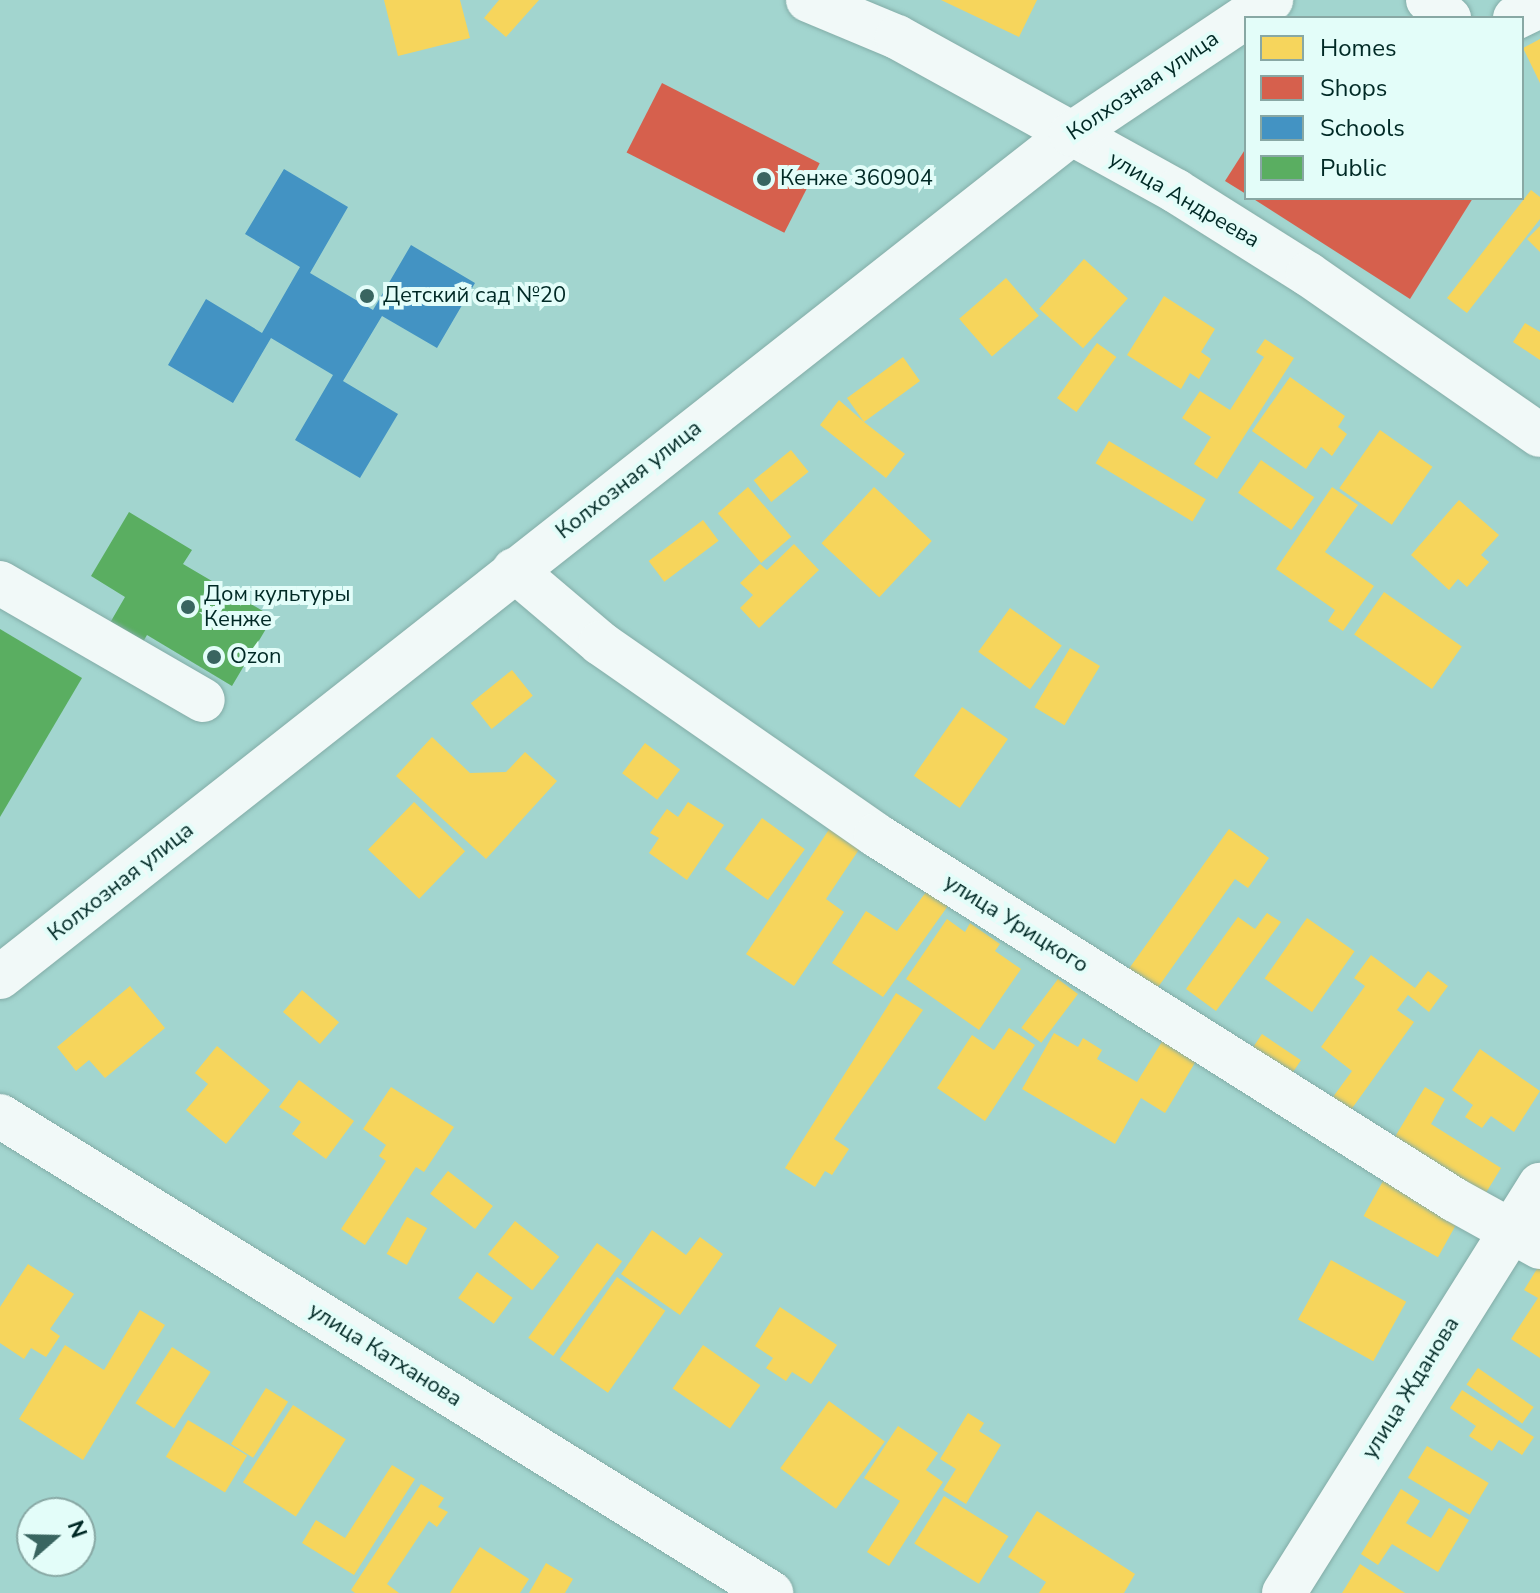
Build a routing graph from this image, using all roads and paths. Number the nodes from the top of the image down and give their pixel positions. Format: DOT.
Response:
graph roads {
  1 [pos="808,0"];
  2 [pos="1271,0"];
  3 [pos="1428,0"];
  4 [pos="1540,6"];
  5 [pos="1247,16"];
  6 [pos="1447,16"];
  7 [pos="1519,16"];
  8 [pos="1244,18"];
  9 [pos="1071,134"];
  10 [pos="1540,435"];
  11 [pos="514,570"];
  12 [pos="0,583"];
  13 [pos="203,700"];
  14 [pos="0,977"];
  15 [pos="0,1116"];
  16 [pos="1540,1185"];
  17 [pos="1526,1238"];
  18 [pos="771,1593"];
  19 [pos="1284,1593"];
  1 -- 9 [label="street, улица Андреева"];
  2 -- 5 [label="street, Колхозная улица"];
  3 -- 6 [label="street"];
  4 -- 7 [label="street"];
  8 -- 9 [label="street, Колхозная улица"];
  9 -- 10 [label="street, улица Андреева"];
  9 -- 11 [label="street, Колхозная улица"];
  11 -- 14 [label="street, Колхозная улица"];
  11 -- 17 [label="street, улица Урицкого"];
  12 -- 13 [label="street"];
  15 -- 18 [label="street, улица Катханова"];
  16 -- 17 [label="street, улица Жданова"];
  17 -- 19 [label="street, улица Жданова"];
}
